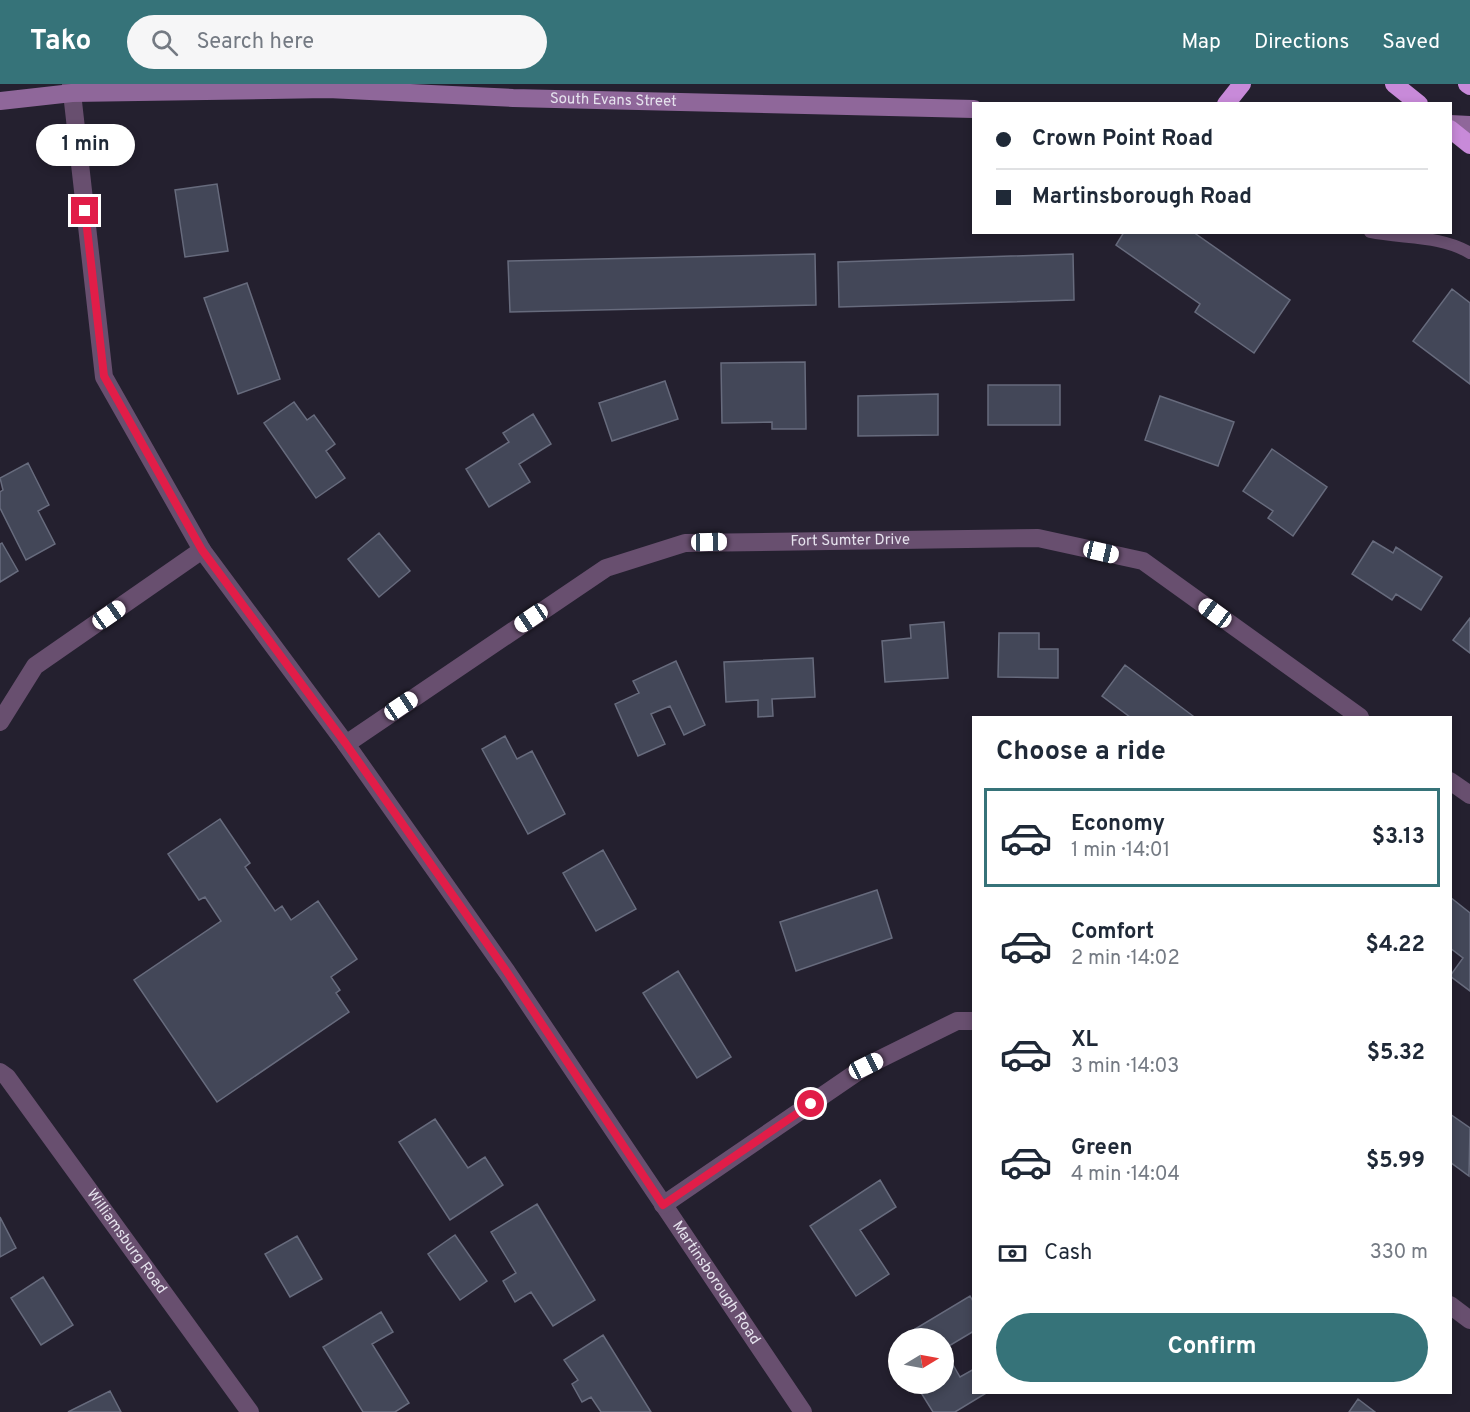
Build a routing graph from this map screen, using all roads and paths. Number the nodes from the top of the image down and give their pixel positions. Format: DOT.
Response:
graph roads {
  1 [pos="1242,84"];
  2 [pos="1394,84"];
  3 [pos="71,88"];
  4 [pos="513,91"];
  5 [pos="0,101"];
  6 [pos="1228,102"];
  7 [pos="1416,102"];
  8 [pos="972,109"];
  9 [pos="1452,124"];
  10 [pos="1470,124"];
  11 [pos="1452,131"];
  12 [pos="1470,145"];
  13 [pos="1388,234"];
  14 [pos="1470,253"];
  15 [pos="202,550"];
  16 [pos="1359,716"];
  17 [pos="0,722"];
  18 [pos="346,744"];
  19 [pos="1452,783"];
  20 [pos="1470,795"];
  21 [pos="972,1021"];
  22 [pos="0,1072"];
  23 [pos="663,1205"];
  24 [pos="1452,1306"];
  25 [pos="1470,1320"];
  26 [pos="250,1412"];
  27 [pos="803,1412"];
  1 -- 6 [label="highway"];
  2 -- 7 [label="highway"];
  3 -- 4 [label="main road, South Evans Street"];
  3 -- 5 [label="main road, South Evans Street"];
  3 -- 15 [label="street, Martinsborough Road"];
  4 -- 8 [label="main road, South Evans Street"];
  9 -- 10 [label="main road"];
  11 -- 12 [label="highway"];
  13 -- 14 [label="lane"];
  15 -- 17 [label="street"];
  15 -- 18 [label="street, Martinsborough Road"];
  16 -- 18 [label="street, Fort Sumter Drive"];
  18 -- 23 [label="street, Martinsborough Road"];
  19 -- 20 [label="street"];
  21 -- 23 [label="street"];
  22 -- 26 [label="street, Williamsburg Road"];
  23 -- 27 [label="street, Martinsborough Road"];
  24 -- 25 [label="street"];
}
